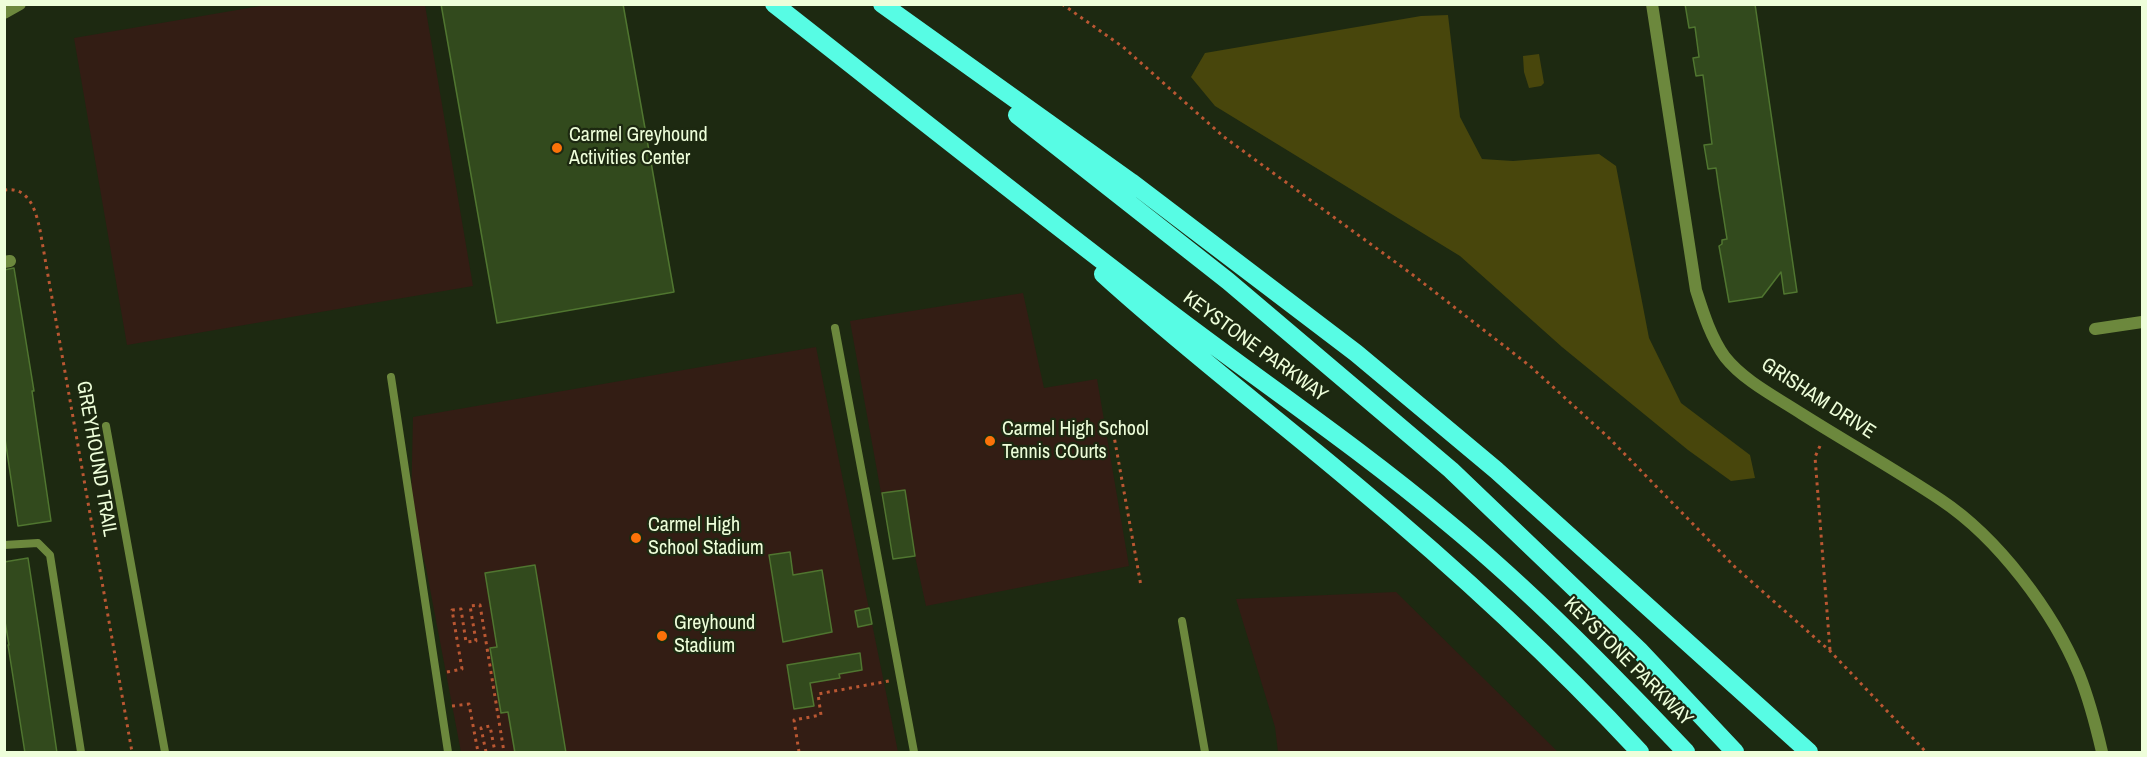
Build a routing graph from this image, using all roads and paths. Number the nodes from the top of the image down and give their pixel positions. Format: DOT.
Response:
graph roads {
  1 [pos="20,4"];
  2 [pos="774,4"];
  3 [pos="875,4"];
  4 [pos="882,4"];
  5 [pos="1062,4"];
  6 [pos="1653,4"];
  7 [pos="4,13"];
  8 [pos="999,181"];
  9 [pos="4,190"];
  10 [pos="2142,322"];
  11 [pos="835,328"];
  12 [pos="2095,329"];
  13 [pos="391,377"];
  14 [pos="1112,425"];
  15 [pos="106,426"];
  16 [pos="1820,446"];
  17 [pos="4,545"];
  18 [pos="1142,586"];
  19 [pos="1182,621"];
  20 [pos="1830,651"];
  21 [pos="462,669"];
  22 [pos="900,679"];
  23 [pos="469,704"];
  24 [pos="81,753"];
  25 [pos="132,753"];
  26 [pos="165,753"];
  27 [pos="448,753"];
  28 [pos="477,753"];
  29 [pos="486,753"];
  30 [pos="495,753"];
  31 [pos="504,753"];
  32 [pos="799,753"];
  33 [pos="914,753"];
  34 [pos="1205,753"];
  35 [pos="1640,753"];
  36 [pos="1686,753"];
  37 [pos="1735,753"];
  38 [pos="1809,753"];
  39 [pos="1926,753"];
  40 [pos="2102,753"];
  1 -- 7 [label="street"];
  2 -- 8 [label="highway, KEYSTONE PARKWAY"];
  3 -- 37 [label="highway, KEYSTONE PARKWAY"];
  4 -- 38 [label="highway"];
  5 -- 20 [label="path"];
  6 -- 40 [label="street, GRISHAM DRIVE"];
  8 -- 35 [label="highway"];
  8 -- 36 [label="highway, KEYSTONE PARKWAY"];
  9 -- 25 [label="path, GREYHOUND TRAIL"];
  10 -- 12 [label="street"];
  11 -- 22 [label="lane"];
  13 -- 27 [label="lane"];
  14 -- 18 [label="path"];
  15 -- 26 [label="lane"];
  16 -- 20 [label="path"];
  17 -- 24 [label="lane"];
  19 -- 34 [label="lane"];
  20 -- 39 [label="path"];
  21 -- 31 [label="path"];
  22 -- 32 [label="path"];
  22 -- 33 [label="lane"];
  23 -- 28 [label="path"];
  29 -- 30 [label="path"];
}
